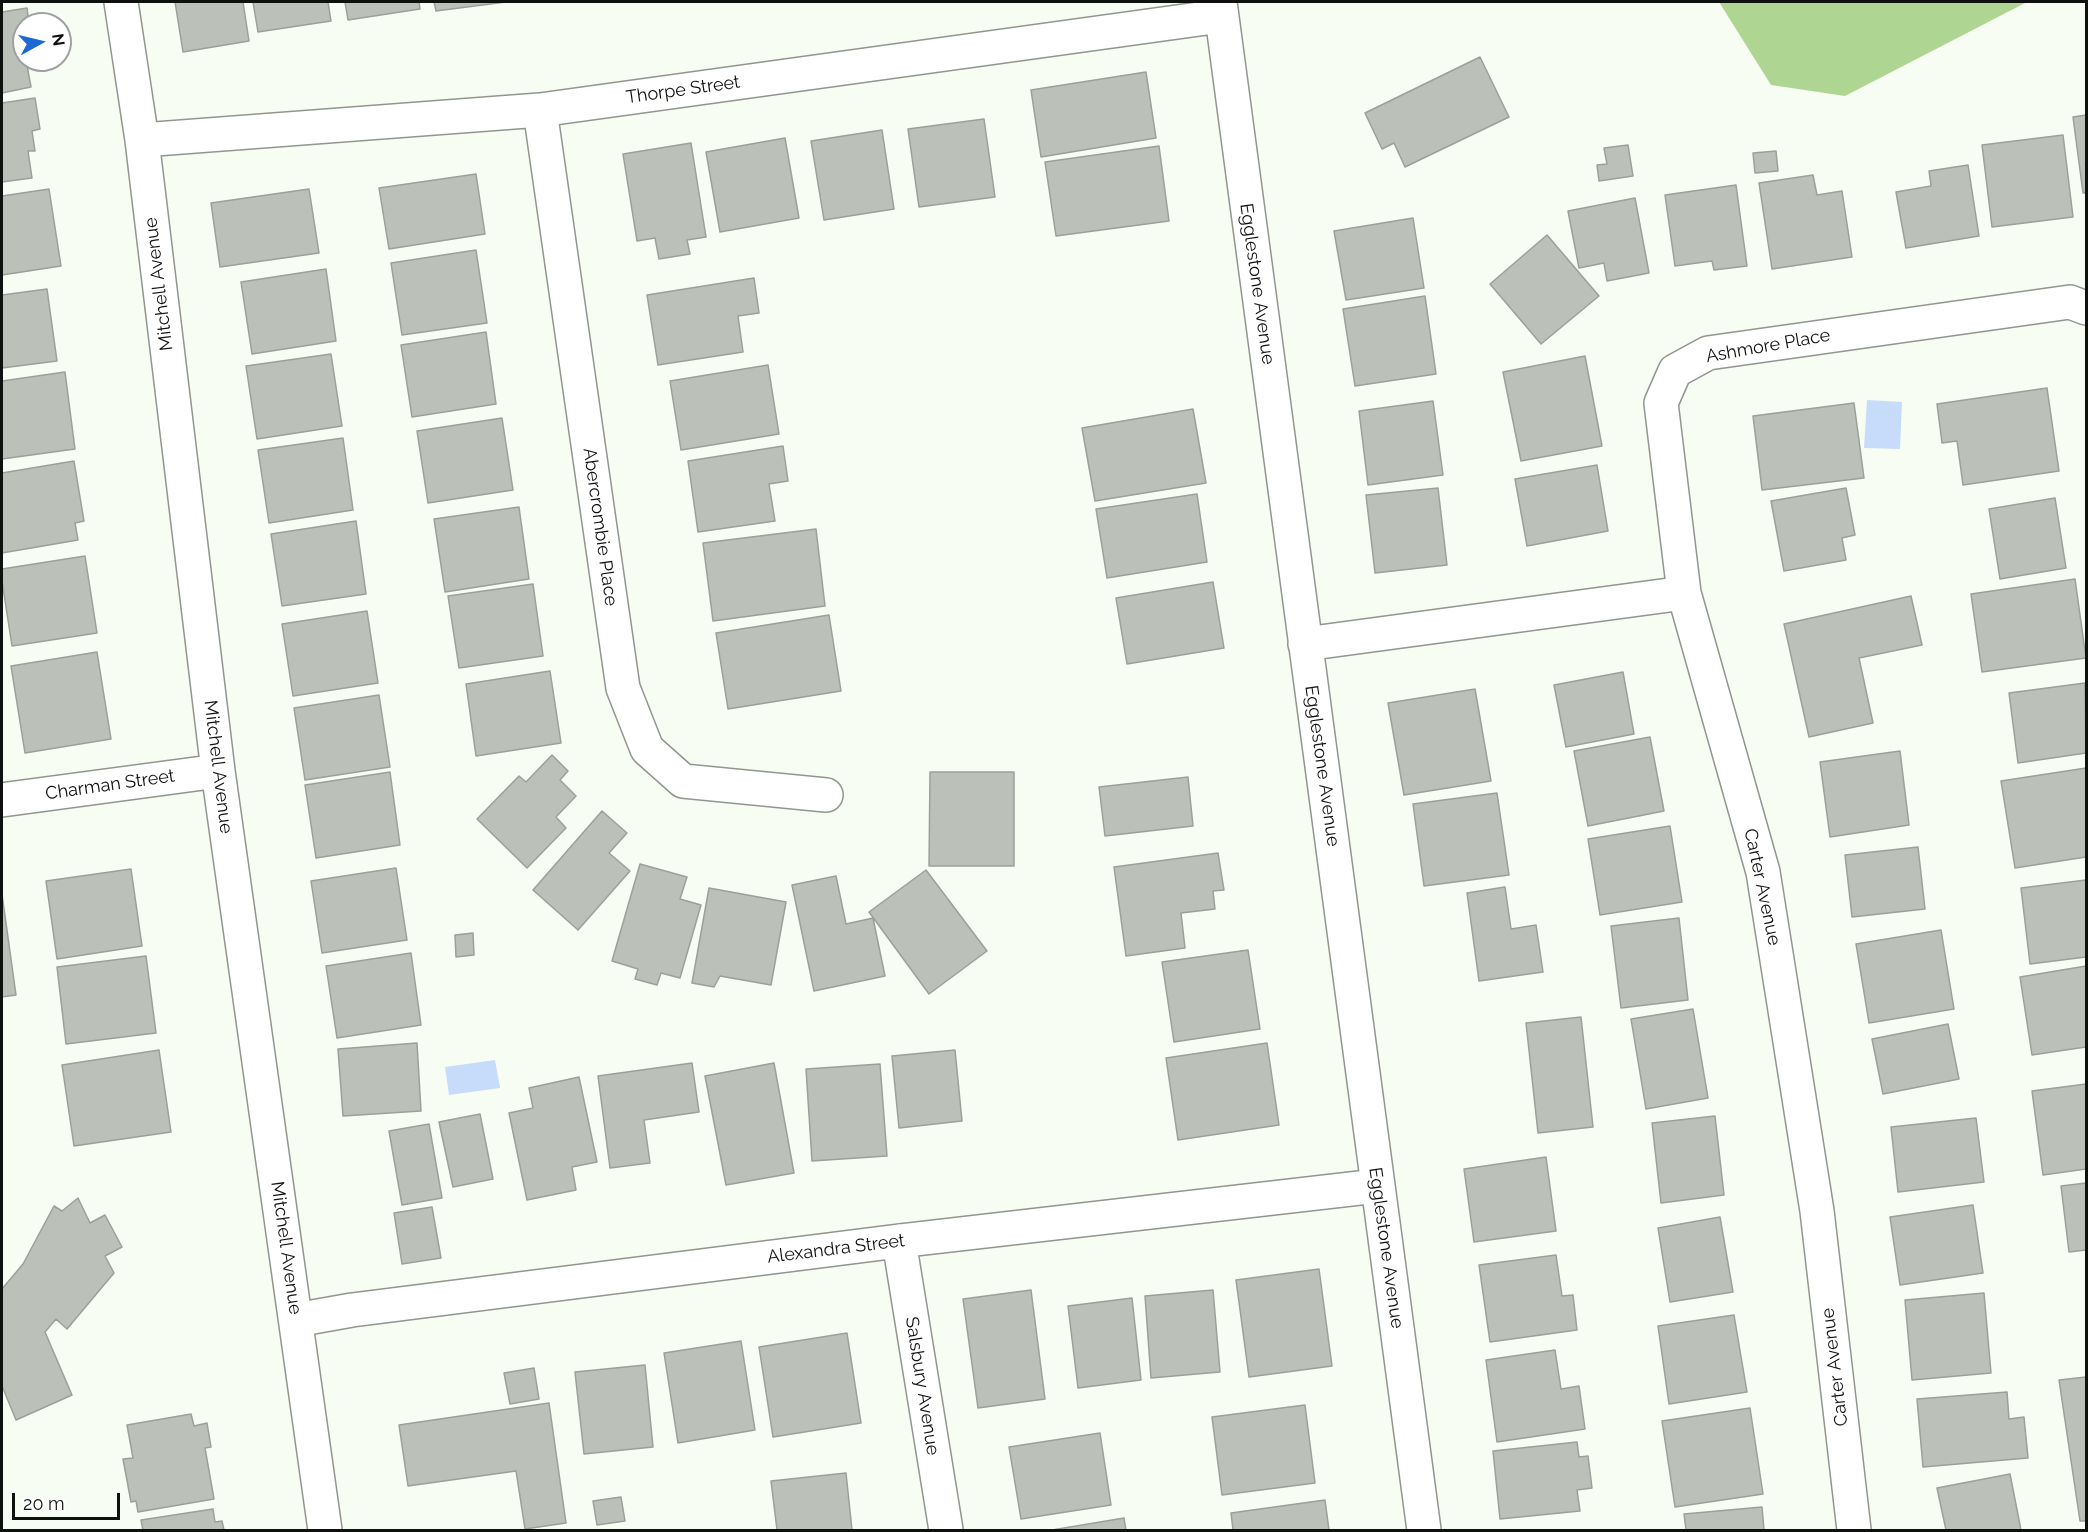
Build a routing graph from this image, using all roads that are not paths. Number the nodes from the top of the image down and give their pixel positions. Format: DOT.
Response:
graph roads {
  1 [pos="121,2"];
  2 [pos="1220,9"];
  3 [pos="540,110"];
  4 [pos="142,140"];
  5 [pos="2086,308"];
  6 [pos="1684,593"];
  7 [pos="1305,644"];
  8 [pos="218,771"];
  9 [pos="826,795"];
  10 [pos="2,800"];
  11 [pos="1377,1186"];
  12 [pos="899,1241"];
  13 [pos="296,1320"];
  14 [pos="325,1530"];
  15 [pos="946,1530"];
  16 [pos="1424,1530"];
  17 [pos="1854,1530"];
  1 -- 4 [label="street, Mitchell Avenue"];
  2 -- 3 [label="street, Thorpe Street"];
  2 -- 7 [label="street, Egglestone Avenue"];
  3 -- 4 [label="street, Thorpe Street"];
  3 -- 9 [label="street, Abercrombie Place"];
  4 -- 8 [label="street, Mitchell Avenue"];
  5 -- 6 [label="street, Ashmore Place"];
  6 -- 7 [label="street"];
  6 -- 17 [label="street, Carter Avenue"];
  7 -- 11 [label="street, Egglestone Avenue"];
  8 -- 10 [label="street, Charman Street"];
  8 -- 13 [label="street, Mitchell Avenue"];
  11 -- 12 [label="street, Alexandra Street"];
  11 -- 16 [label="street, Egglestone Avenue"];
  12 -- 13 [label="street, Alexandra Street"];
  12 -- 15 [label="street, Salsbury Avenue"];
  13 -- 14 [label="street, Mitchell Avenue"];
}
